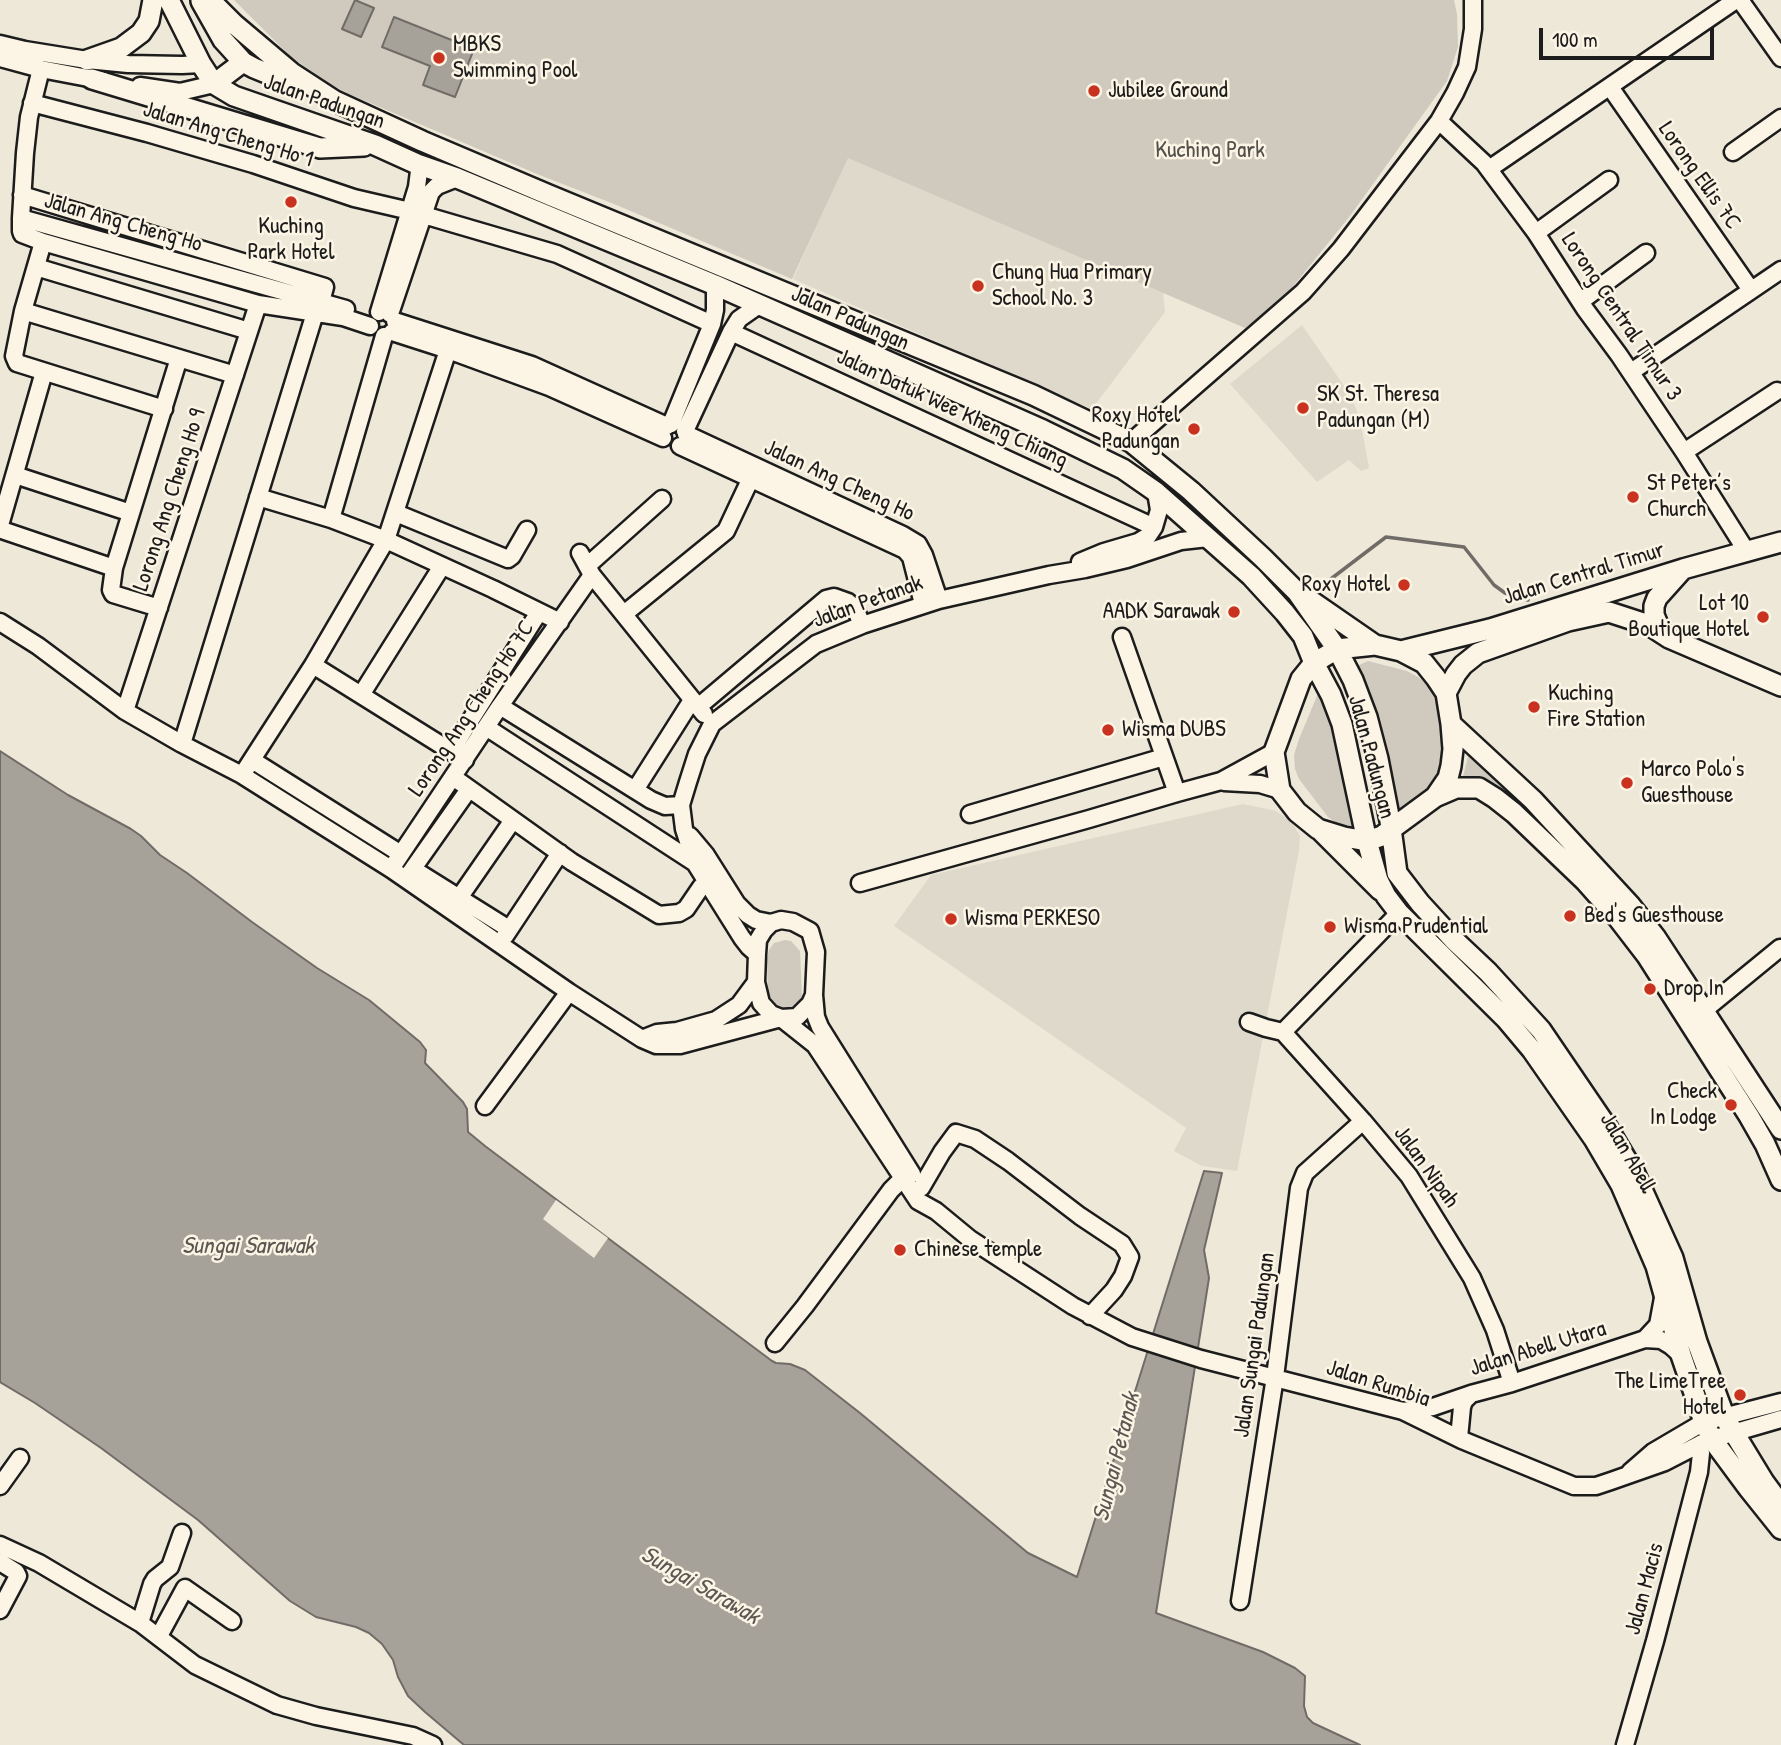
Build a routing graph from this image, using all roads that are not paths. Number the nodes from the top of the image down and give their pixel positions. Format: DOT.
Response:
graph roads {
  1 [pos="153,0"];
  2 [pos="169,0"];
  3 [pos="201,0"];
  4 [pos="210,0"];
  5 [pos="1473,0"];
  6 [pos="1738,0"];
  7 [pos="0,44"];
  8 [pos="229,47"];
  9 [pos="0,58"];
  10 [pos="1781,58"];
  11 [pos="243,62"];
  12 [pos="201,64"];
  13 [pos="41,69"];
  14 [pos="90,69"];
  15 [pos="214,84"];
  16 [pos="1610,87"];
  17 [pos="335,101"];
  18 [pos="32,103"];
  19 [pos="1781,117"];
  20 [pos="1439,121"];
  21 [pos="375,145"];
  22 [pos="1733,152"];
  23 [pos="417,164"];
  24 [pos="1489,169"];
  25 [pos="457,178"];
  26 [pos="1609,180"];
  27 [pos="23,195"];
  28 [pos="416,213"];
  29 [pos="21,218"];
  30 [pos="1536,233"];
  31 [pos="44,242"];
  32 [pos="1646,253"];
  33 [pos="36,267"];
  34 [pos="1781,270"];
  35 [pos="715,285"];
  36 [pos="1751,290"];
  37 [pos="1581,301"];
  38 [pos="258,304"];
  39 [pos="759,305"];
  40 [pos="318,308"];
  41 [pos="23,310"];
  42 [pos="382,324"];
  43 [pos="712,324"];
  44 [pos="249,331"];
  45 [pos="731,332"];
  46 [pos="449,350"];
  47 [pos="179,358"];
  48 [pos="44,372"];
  49 [pos="1631,372"];
  50 [pos="235,375"];
  51 [pos="1777,391"];
  52 [pos="164,409"];
  53 [pos="675,433"];
  54 [pos="1131,442"];
  55 [pos="1684,452"];
  56 [pos="15,475"];
  57 [pos="751,478"];
  58 [pos="1156,492"];
  59 [pos="258,497"];
  60 [pos="662,499"];
  61 [pos="131,513"];
  62 [pos="396,513"];
  63 [pos="326,517"];
  64 [pos="1154,527"];
  65 [pos="527,530"];
  66 [pos="1208,538"];
  67 [pos="386,540"];
  68 [pos="1781,542"];
  69 [pos="1747,552"];
  70 [pos="586,565"];
  71 [pos="442,566"];
  72 [pos="114,568"];
  73 [pos="1683,569"];
  74 [pos="1049,575"];
  75 [pos="1297,592"];
  76 [pos="931,602"];
  77 [pos="159,608"];
  78 [pos="539,612"];
  79 [pos="624,614"];
  80 [pos="0,622"];
  81 [pos="559,622"];
  82 [pos="862,625"];
  83 [pos="1665,635"];
  84 [pos="1122,637"];
  85 [pos="1375,645"];
  86 [pos="1336,649"];
  87 [pos="1401,651"];
  88 [pos="1314,663"];
  89 [pos="313,665"];
  90 [pos="1781,686"];
  91 [pos="1446,693"];
  92 [pos="361,695"];
  93 [pos="695,704"];
  94 [pos="500,706"];
  95 [pos="125,711"];
  96 [pos="712,724"];
  97 [pos="1451,724"];
  98 [pos="486,727"];
  99 [pos="182,744"];
  100 [pos="1274,752"];
  101 [pos="458,755"];
  102 [pos="1164,757"];
  103 [pos="252,760"];
  104 [pos="242,775"];
  105 [pos="453,777"];
  106 [pos="1221,781"];
  107 [pos="469,789"];
  108 [pos="635,790"];
  109 [pos="1280,790"];
  110 [pos="1177,793"];
  111 [pos="1435,797"];
  112 [pos="681,805"];
  113 [pos="971,814"];
  114 [pos="513,820"];
  115 [pos="684,828"];
  116 [pos="1318,829"];
  117 [pos="1391,829"];
  118 [pos="1367,841"];
  119 [pos="560,853"];
  120 [pos="401,854"];
  121 [pos="695,863"];
  122 [pos="391,869"];
  123 [pos="410,874"];
  124 [pos="708,883"];
  125 [pos="860,883"];
  126 [pos="1385,896"];
  127 [pos="459,898"];
  128 [pos="1399,913"];
  129 [pos="771,923"];
  130 [pos="509,929"];
  131 [pos="499,943"];
  132 [pos="1780,948"];
  133 [pos="757,954"];
  134 [pos="756,982"];
  135 [pos="569,992"];
  136 [pos="814,995"];
  137 [pos="1703,1011"];
  138 [pos="781,1018"];
  139 [pos="1249,1023"];
  140 [pos="1283,1031"];
  141 [pos="642,1040"];
  142 [pos="485,1106"];
  143 [pos="1363,1121"];
  144 [pos="1781,1129"];
  145 [pos="902,1178"];
  146 [pos="1781,1180"];
  147 [pos="921,1188"];
  148 [pos="936,1212"];
  149 [pos="1664,1293"];
  150 [pos="1090,1316"];
  151 [pos="1646,1339"];
  152 [pos="775,1343"];
  153 [pos="1681,1355"];
  154 [pos="1275,1377"];
  155 [pos="1512,1383"];
  156 [pos="1471,1394"];
  157 [pos="1781,1402"];
  158 [pos="1403,1411"];
  159 [pos="1781,1419"];
  160 [pos="1729,1425"];
  161 [pos="1705,1435"];
  162 [pos="1459,1438"];
  163 [pos="20,1458"];
  164 [pos="1665,1462"];
  165 [pos="1699,1472"];
  166 [pos="1623,1478"];
  167 [pos="0,1486"];
  168 [pos="1781,1505"];
  169 [pos="1781,1529"];
  170 [pos="182,1533"];
  171 [pos="0,1545"];
  172 [pos="0,1562"];
  173 [pos="1240,1601"];
  174 [pos="0,1610"];
  175 [pos="232,1621"];
  176 [pos="141,1623"];
  177 [pos="159,1636"];
  178 [pos="433,1745"];
  179 [pos="1625,1745"];
  1 -- 14 [label="main road"];
  2 -- 12 [label="main road, Jalan Padungan"];
  3 -- 8 [label="main road"];
  4 -- 17 [label="main road, Jalan Padungan"];
  5 -- 20 [label="street"];
  6 -- 10 [label="street"];
  6 -- 16 [label="street"];
  7 -- 14 [label="street"];
  8 -- 11 [label="main road"];
  8 -- 12 [label="main road"];
  9 -- 13 [label="street"];
  11 -- 15 [label="main road"];
  11 -- 17 [label="main road"];
  12 -- 14 [label="street"];
  12 -- 15 [label="main road, Jalan Padungan"];
  13 -- 14 [label="street"];
  13 -- 18 [label="street"];
  14 -- 15 [label="street"];
  14 -- 21 [label="main road"];
  15 -- 21 [label="main road, Jalan Padungan"];
  16 -- 24 [label="street"];
  16 -- 36 [label="street, Lorong Ellis 7C"];
  17 -- 54 [label="main road, Jalan Padungan"];
  18 -- 27 [label="street"];
  18 -- 28 [label="street, Jalan Ang Cheng Ho 1"];
  19 -- 22 [label="street"];
  20 -- 24 [label="street, Lorong Central Timur 3"];
  20 -- 54 [label="street"];
  21 -- 23 [label="main road, Jalan Padungan"];
  23 -- 25 [label="main road, Jalan Padungan"];
  23 -- 28 [label="street"];
  24 -- 30 [label="street, Lorong Central Timur 3"];
  25 -- 28 [label="street"];
  25 -- 35 [label="main road, Jalan Padungan"];
  26 -- 30 [label="street"];
  27 -- 29 [label="street"];
  27 -- 40 [label="street"];
  28 -- 42 [label="street"];
  28 -- 43 [label="street"];
  29 -- 31 [label="street, Jalan Ang Cheng Ho"];
  29 -- 40 [label="street, Jalan Ang Cheng Ho"];
  30 -- 37 [label="street, Lorong Central Timur 3"];
  31 -- 33 [label="street"];
  31 -- 38 [label="street, Jalan Ang Cheng Ho"];
  32 -- 37 [label="street"];
  33 -- 41 [label="street"];
  33 -- 44 [label="street"];
  34 -- 36 [label="street"];
  35 -- 39 [label="main road, Jalan Padungan"];
  35 -- 43 [label="street"];
  36 -- 49 [label="street"];
  37 -- 49 [label="street, Lorong Central Timur 3"];
  38 -- 40 [label="street, Jalan Ang Cheng Ho"];
  38 -- 44 [label="street, Lorong Ang Cheng Ho 9"];
  39 -- 45 [label="street"];
  39 -- 58 [label="main road, Jalan Padungan"];
  40 -- 42 [label="street, Jalan Ang Cheng Ho"];
  40 -- 59 [label="street"];
  41 -- 47 [label="street"];
  41 -- 48 [label="street"];
  42 -- 46 [label="street, Jalan Ang Cheng Ho"];
  42 -- 53 [label="street, Jalan Ang Cheng Ho"];
  42 -- 63 [label="street"];
  43 -- 53 [label="street"];
  44 -- 50 [label="street, Lorong Ang Cheng Ho 9"];
  45 -- 53 [label="street"];
  45 -- 64 [label="street, Jalan Datuk Wee Kheng Chiang"];
  46 -- 53 [label="street, Jalan Ang Cheng Ho"];
  46 -- 62 [label="street"];
  47 -- 50 [label="street"];
  47 -- 52 [label="street"];
  48 -- 52 [label="street"];
  48 -- 56 [label="street"];
  49 -- 55 [label="street, Lorong Central Timur 3"];
  50 -- 77 [label="street, Lorong Ang Cheng Ho 9"];
  51 -- 55 [label="street"];
  52 -- 61 [label="street"];
  53 -- 57 [label="street, Jalan Ang Cheng Ho"];
  53 -- 76 [label="street, Jalan Ang Cheng Ho"];
  54 -- 75 [label="main road, Jalan Padungan"];
  55 -- 69 [label="street, Lorong Central Timur 3"];
  56 -- 61 [label="street"];
  56 -- 72 [label="street"];
  57 -- 76 [label="street, Jalan Ang Cheng Ho"];
  57 -- 79 [label="street"];
  58 -- 64 [label="street"];
  58 -- 66 [label="main road, Jalan Padungan"];
  59 -- 63 [label="street"];
  59 -- 99 [label="street"];
  60 -- 70 [label="street, Lorong Ang Cheng Ho 7C"];
  61 -- 72 [label="street"];
  62 -- 65 [label="street"];
  62 -- 67 [label="street"];
  63 -- 67 [label="street"];
  64 -- 74 [label="street, Jalan Petanak"];
  66 -- 74 [label="street, Jalan Petanak"];
  66 -- 88 [label="main road, Jalan Padungan"];
  67 -- 71 [label="street"];
  67 -- 89 [label="street"];
  68 -- 69 [label="main road, Jalan Central Timur"];
  69 -- 73 [label="main road, Jalan Central Timur"];
  70 -- 79 [label="street"];
  70 -- 81 [label="street, Lorong Ang Cheng Ho 7C"];
  71 -- 78 [label="street"];
  71 -- 92 [label="street"];
  72 -- 77 [label="street"];
  73 -- 83 [label="main road"];
  73 -- 87 [label="main road, Jalan Central Timur"];
  74 -- 76 [label="street, Jalan Petanak"];
  75 -- 85 [label="main road"];
  75 -- 86 [label="main road, Jalan Padungan"];
  76 -- 82 [label="street, Jalan Petanak"];
  77 -- 95 [label="street, Lorong Ang Cheng Ho 9"];
  78 -- 81 [label="street"];
  78 -- 101 [label="street"];
  79 -- 93 [label="street"];
  80 -- 95 [label="street"];
  81 -- 94 [label="street, Lorong Ang Cheng Ho 7C"];
  82 -- 93 [label="street"];
  82 -- 96 [label="street, Jalan Petanak"];
  83 -- 90 [label="main road, Jalan Central Timur"];
  83 -- 91 [label="main road, Jalan Central Timur"];
  84 -- 102 [label="street"];
  85 -- 86 [label="main road"];
  85 -- 87 [label="main road"];
  86 -- 88 [label="main road"];
  86 -- 117 [label="main road, Jalan Padungan"];
  87 -- 91 [label="main road"];
  88 -- 100 [label="main road"];
  88 -- 118 [label="main road, Jalan Padungan"];
  89 -- 92 [label="street"];
  89 -- 103 [label="street"];
  91 -- 97 [label="main road"];
  92 -- 101 [label="street"];
  93 -- 96 [label="street"];
  93 -- 108 [label="street"];
  94 -- 98 [label="street, Lorong Ang Cheng Ho 7C"];
  94 -- 108 [label="street"];
  95 -- 99 [label="street"];
  96 -- 112 [label="street, Jalan Petanak"];
  97 -- 111 [label="main road"];
  97 -- 137 [label="main road"];
  98 -- 101 [label="street, Lorong Ang Cheng Ho 7C"];
  98 -- 121 [label="street"];
  99 -- 104 [label="street"];
  100 -- 106 [label="street"];
  100 -- 109 [label="main road"];
  101 -- 105 [label="street, Lorong Ang Cheng Ho 7C"];
  102 -- 110 [label="street"];
  102 -- 113 [label="street"];
  103 -- 104 [label="street"];
  103 -- 120 [label="street"];
  104 -- 122 [label="street"];
  105 -- 107 [label="street"];
  105 -- 120 [label="street, Lorong Ang Cheng Ho 7C"];
  106 -- 109 [label="street"];
  106 -- 110 [label="street"];
  107 -- 114 [label="street"];
  107 -- 123 [label="street"];
  108 -- 112 [label="street"];
  109 -- 116 [label="main road"];
  110 -- 125 [label="street"];
  111 -- 117 [label="main road"];
  111 -- 146 [label="main road"];
  112 -- 115 [label="street, Jalan Petanak"];
  114 -- 119 [label="street"];
  114 -- 127 [label="street"];
  115 -- 121 [label="street, Jalan Petanak"];
  115 -- 129 [label="street"];
  116 -- 118 [label="main road"];
  116 -- 126 [label="main road"];
  117 -- 118 [label="main road"];
  117 -- 160 [label="main road, Jalan Abell"];
  118 -- 126 [label="main road, Jalan Abell"];
  119 -- 124 [label="street"];
  119 -- 130 [label="street"];
  120 -- 122 [label="street, Lorong Ang Cheng Ho 7C"];
  121 -- 124 [label="street, Jalan Petanak"];
  122 -- 123 [label="street"];
  123 -- 127 [label="street"];
  123 -- 131 [label="street"];
  124 -- 133 [label="street, Jalan Petanak"];
  126 -- 128 [label="main road, Jalan Abell"];
  127 -- 130 [label="street"];
  128 -- 140 [label="street"];
  128 -- 149 [label="main road, Jalan Abell"];
  129 -- 133 [label="street"];
  129 -- 136 [label="street"];
  130 -- 131 [label="street"];
  131 -- 135 [label="street"];
  132 -- 137 [label="street"];
  133 -- 134 [label="street"];
  134 -- 138 [label="street"];
  134 -- 141 [label="street"];
  135 -- 141 [label="street"];
  135 -- 142 [label="street"];
  136 -- 138 [label="street"];
  136 -- 147 [label="street"];
  137 -- 144 [label="main road"];
  138 -- 141 [label="street"];
  138 -- 145 [label="street"];
  139 -- 140 [label="street"];
  140 -- 143 [label="street, Jalan Nipah"];
  143 -- 154 [label="street, Jalan Sungai Padungan"];
  143 -- 155 [label="street, Jalan Nipah"];
  145 -- 148 [label="street"];
  145 -- 152 [label="street"];
  147 -- 148 [label="street"];
  147 -- 150 [label="street"];
  148 -- 150 [label="street"];
  149 -- 151 [label="street"];
  149 -- 153 [label="main road, Jalan Abell"];
  150 -- 154 [label="street, Jalan Rumbia"];
  151 -- 153 [label="street"];
  151 -- 155 [label="street, Jalan Abell Utara"];
  153 -- 161 [label="main road, Jalan Abell"];
  154 -- 158 [label="street, Jalan Rumbia"];
  154 -- 173 [label="street, Jalan Sungai Padungan"];
  155 -- 156 [label="street, Jalan Abell Utara"];
  156 -- 158 [label="street, Jalan Abell Utara"];
  156 -- 162 [label="street"];
  157 -- 160 [label="street"];
  158 -- 162 [label="street, Jalan Rumbia"];
  159 -- 160 [label="street"];
  160 -- 161 [label="street"];
  160 -- 168 [label="main road, Jalan Abell"];
  161 -- 164 [label="street"];
  161 -- 165 [label="street, Jalan Macis"];
  161 -- 166 [label="street"];
  161 -- 169 [label="main road, Jalan Abell"];
  162 -- 166 [label="street, Jalan Rumbia"];
  163 -- 167 [label="street"];
  164 -- 165 [label="street"];
  164 -- 166 [label="street"];
  165 -- 179 [label="street, Jalan Macis"];
  170 -- 176 [label="street"];
  171 -- 176 [label="street"];
  172 -- 174 [label="street"];
  175 -- 177 [label="street"];
  176 -- 177 [label="street"];
  177 -- 178 [label="street"];
}
